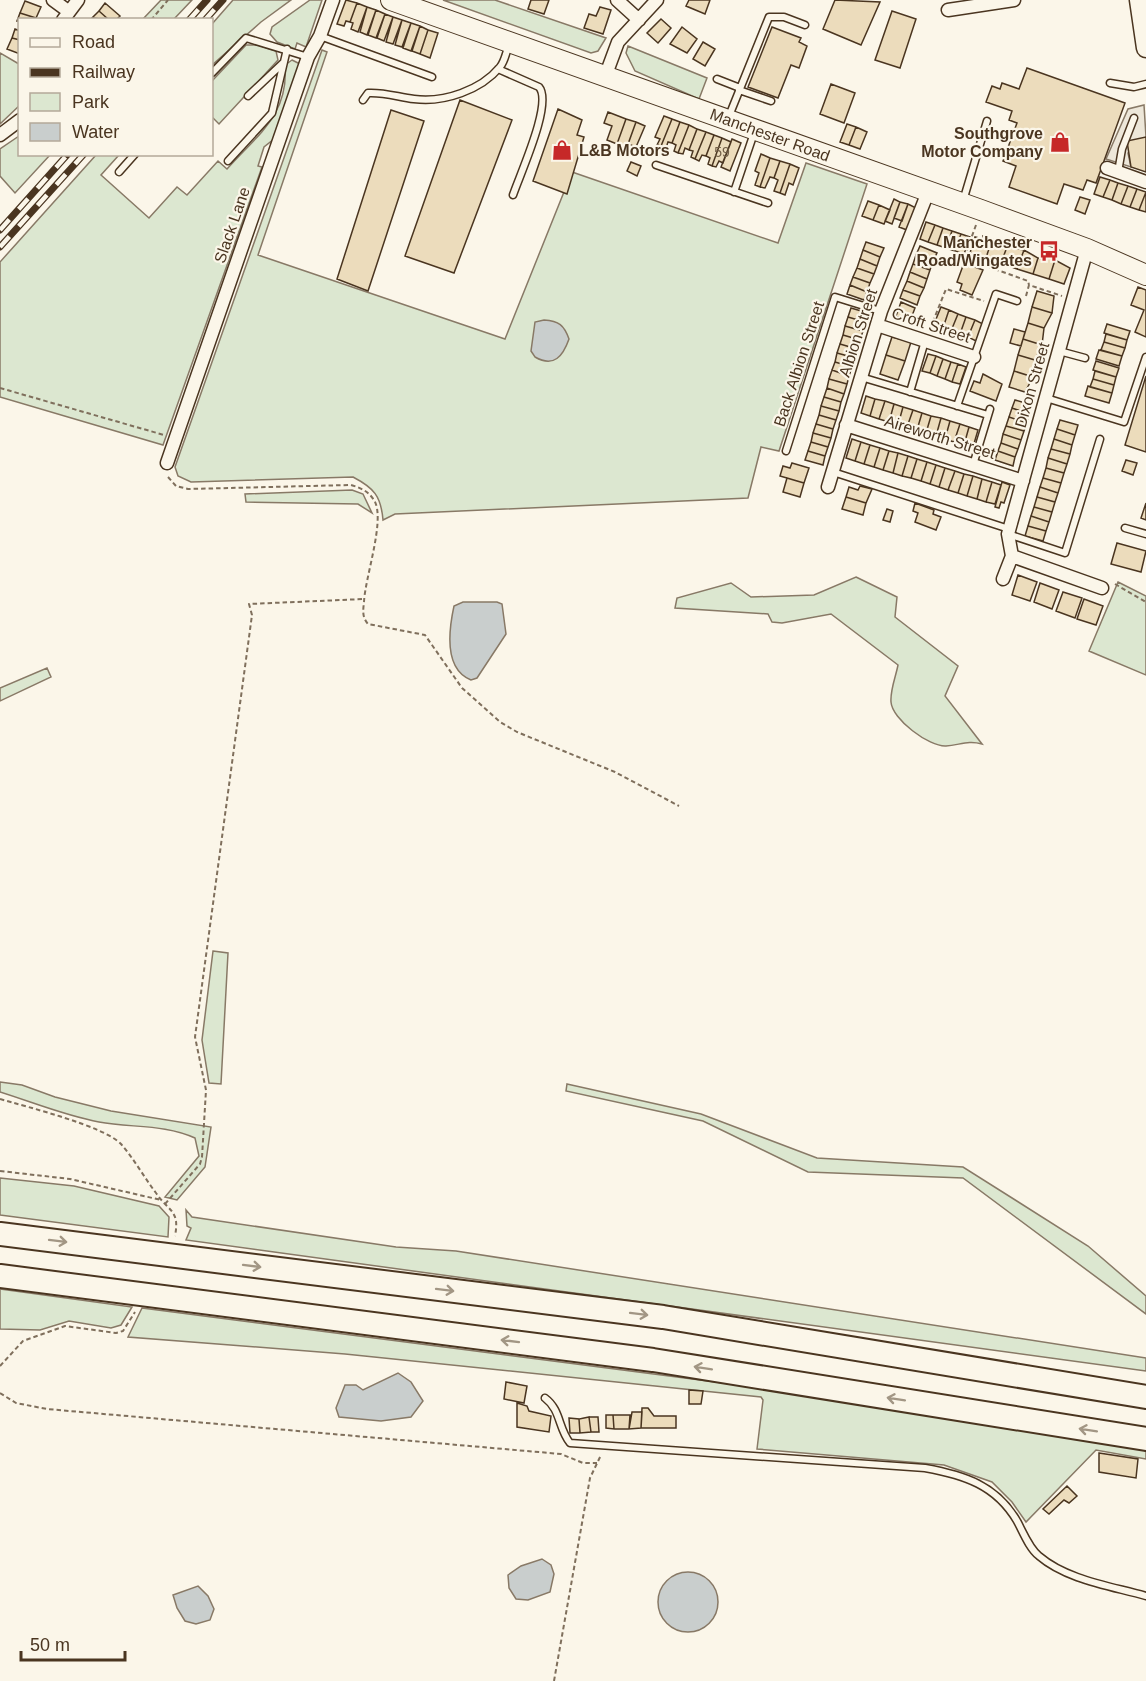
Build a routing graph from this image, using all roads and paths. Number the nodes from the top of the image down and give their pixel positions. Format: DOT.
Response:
graph roads {
  1 [pos="53,0"];
  2 [pos="78,0"];
  3 [pos="168,0"];
  4 [pos="333,0"];
  5 [pos="391,0"];
  6 [pos="617,0"];
  7 [pos="657,0"];
  8 [pos="1014,0"];
  9 [pos="1139,0"];
  10 [pos="948,10"];
  11 [pos="65,15"];
  12 [pos="153,18"];
  13 [pos="639,20"];
  14 [pos="805,25"];
  15 [pos="320,36"];
  16 [pos="509,44"];
  17 [pos="1146,44"];
  18 [pos="286,50"];
  19 [pos="308,57"];
  20 [pos="283,63"];
  21 [pos="498,69"];
  22 [pos="213,72"];
  23 [pos="432,77"];
  24 [pos="605,77"];
  25 [pos="717,79"];
  26 [pos="1110,83"];
  27 [pos="1146,84"];
  28 [pos="740,89"];
  29 [pos="248,96"];
  30 [pos="363,100"];
  31 [pos="771,101"];
  32 [pos="1134,118"];
  33 [pos="727,119"];
  34 [pos="987,121"];
  35 [pos="18,122"];
  36 [pos="756,129"];
  37 [pos="0,135"];
  38 [pos="133,156"];
  39 [pos="228,161"];
  40 [pos="656,165"];
  41 [pos="1113,170"];
  42 [pos="119,172"];
  43 [pos="1146,182"];
  44 [pos="734,192"];
  45 [pos="928,192"];
  46 [pos="513,195"];
  47 [pos="768,203"];
  48 [pos="962,203"];
  49 [pos="981,210"];
  50 [pos="1087,249"];
  51 [pos="1146,275"];
  52 [pos="1029,285"];
  53 [pos="1074,299"];
  54 [pos="1017,301"];
  55 [pos="993,304"];
  56 [pos="881,311"];
  57 [pos="877,325"];
  58 [pos="925,341"];
  59 [pos="1059,351"];
  60 [pos="974,357"];
  61 [pos="1146,357"];
  62 [pos="1085,358"];
  63 [pos="861,376"];
  64 [pos="0,387"];
  65 [pos="910,392"];
  66 [pos="1046,398"];
  67 [pos="957,406"];
  68 [pos="846,425"];
  69 [pos="176,439"];
  70 [pos="1100,439"];
  71 [pos="786,451"];
  72 [pos="167,463"];
  73 [pos="973,465"];
  74 [pos="832,472"];
  75 [pos="1023,480"];
  76 [pos="828,487"];
  77 [pos="1125,528"];
  78 [pos="1009,532"];
  79 [pos="1146,534"];
  80 [pos="1012,556"];
  81 [pos="1003,579"];
  82 [pos="1102,588"];
  83 [pos="364,599"];
  84 [pos="679,806"];
  85 [pos="0,1099"];
  86 [pos="0,1171"];
  87 [pos="161,1200"];
  88 [pos="165,1204"];
  89 [pos="0,1234"];
  90 [pos="175,1236"];
  91 [pos="0,1276"];
  92 [pos="136,1310"];
  93 [pos="0,1366"];
  94 [pos="0,1393"];
  95 [pos="1146,1397"];
  96 [pos="545,1398"];
  97 [pos="1146,1439"];
  98 [pos="605,1447"];
  99 [pos="597,1463"];
  100 [pos="1146,1596"];
  101 [pos="554,1681"];
  1 -- 11 [label="street"];
  2 -- 11 [label="street"];
  3 -- 12 [label="path"];
  4 -- 15 [label="street, Slack Lane"];
  5 -- 16 [label="main road, Manchester Road"];
  6 -- 13 [label="street"];
  7 -- 13 [label="street"];
  8 -- 10 [label="street"];
  9 -- 17 [label="main road"];
  13 -- 24 [label="street"];
  14 -- 28 [label="lane"];
  15 -- 19 [label="street, Slack Lane"];
  15 -- 23 [label="lane"];
  16 -- 21 [label="lane"];
  16 -- 24 [label="main road, Manchester Road"];
  18 -- 19 [label="lane"];
  18 -- 20 [label="lane"];
  18 -- 22 [label="lane"];
  19 -- 69 [label="street, Slack Lane"];
  20 -- 29 [label="lane"];
  20 -- 39 [label="lane"];
  21 -- 30 [label="lane"];
  21 -- 46 [label="lane"];
  24 -- 33 [label="main road, Manchester Road"];
  25 -- 28 [label="lane"];
  26 -- 27 [label="lane"];
  28 -- 31 [label="lane"];
  28 -- 33 [label="lane"];
  32 -- 41 [label="lane"];
  33 -- 36 [label="main road, Manchester Road"];
  34 -- 48 [label="lane"];
  35 -- 37 [label="street"];
  36 -- 44 [label="lane"];
  36 -- 45 [label="main road, Manchester Road"];
  38 -- 42 [label="lane"];
  40 -- 44 [label="lane"];
  41 -- 43 [label="street"];
  44 -- 47 [label="lane"];
  45 -- 48 [label="main road, Manchester Road"];
  45 -- 56 [label="street, Albion Street"];
  48 -- 49 [label="main road, Manchester Road"];
  49 -- 50 [label="main road, Manchester Road"];
  49 -- 52 [label="path"];
  50 -- 51 [label="main road, Manchester Road"];
  50 -- 53 [label="street, Dixon Street"];
  52 -- 53 [label="path"];
  52 -- 54 [label="path"];
  53 -- 59 [label="street, Dixon Street"];
  54 -- 55 [label="lane"];
  55 -- 58 [label="path"];
  55 -- 60 [label="lane"];
  56 -- 57 [label="street, Albion Street"];
  56 -- 71 [label="lane, Back Albion Street"];
  57 -- 58 [label="street, Croft Street"];
  57 -- 63 [label="street, Albion Street"];
  58 -- 60 [label="street, Croft Street"];
  58 -- 65 [label="lane"];
  59 -- 62 [label="lane"];
  59 -- 66 [label="street, Dixon Street"];
  60 -- 67 [label="lane"];
  61 -- 66 [label="lane"];
  63 -- 65 [label="lane"];
  63 -- 68 [label="street, Albion Street"];
  64 -- 69 [label="path"];
  65 -- 67 [label="lane"];
  66 -- 75 [label="street, Dixon Street"];
  67 -- 73 [label="lane"];
  68 -- 73 [label="street, Aireworth Street"];
  68 -- 74 [label="street, Albion Street"];
  69 -- 72 [label="street, Slack Lane"];
  70 -- 78 [label="lane"];
  72 -- 83 [label="path"];
  73 -- 75 [label="street, Aireworth Street"];
  74 -- 76 [label="street, Albion Street"];
  74 -- 78 [label="lane"];
  75 -- 78 [label="street, Dixon Street"];
  77 -- 79 [label="lane"];
  78 -- 80 [label="street"];
  80 -- 81 [label="street"];
  80 -- 82 [label="street"];
  83 -- 84 [label="path"];
  83 -- 88 [label="path"];
  85 -- 87 [label="path"];
  86 -- 87 [label="path"];
  87 -- 88 [label="path"];
  88 -- 90 [label="path"];
  89 -- 95 [label="highway, one-way"];
  97 -- 91 [label="highway, one-way"];
  92 -- 93 [label="path"];
  94 -- 99 [label="path"];
  96 -- 98 [label="lane"];
  98 -- 99 [label="path"];
  98 -- 100 [label="lane"];
  99 -- 101 [label="path"];
}
